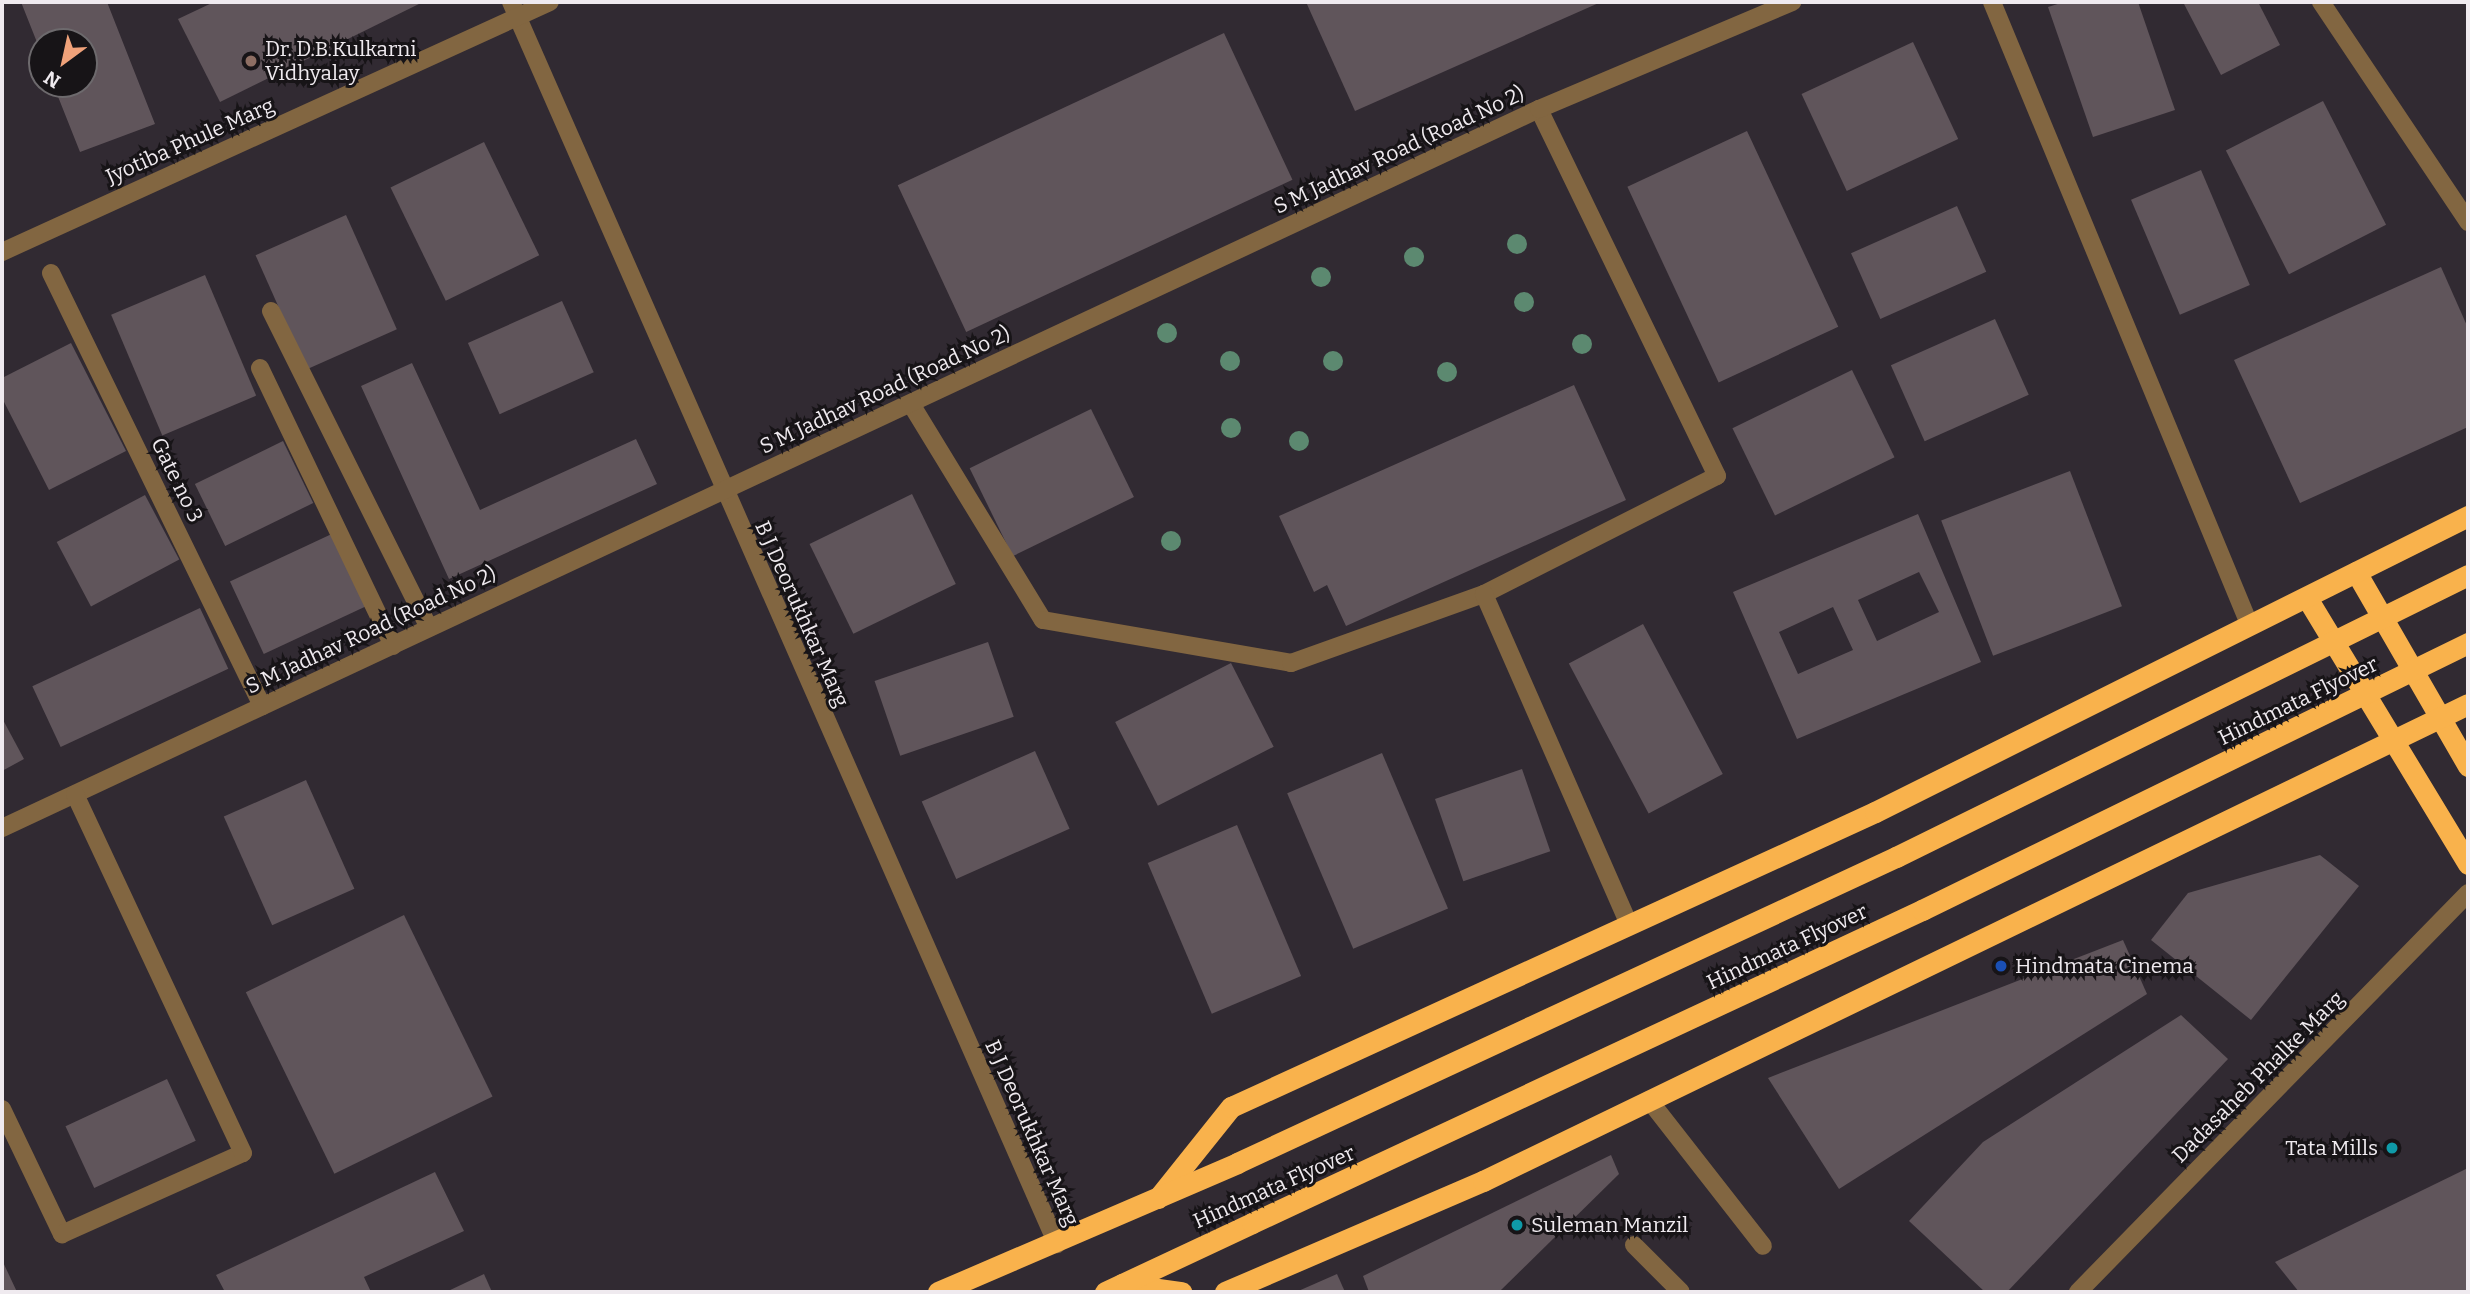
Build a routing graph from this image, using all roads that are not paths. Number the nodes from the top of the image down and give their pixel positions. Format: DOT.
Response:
graph roads {
  1 [pos="550,2"];
  2 [pos="1792,2"];
  3 [pos="1992,2"];
  4 [pos="2321,2"];
  5 [pos="515,9"];
  6 [pos="1539,110"];
  7 [pos="2468,222"];
  8 [pos="2,252"];
  9 [pos="51,273"];
  10 [pos="271,311"];
  11 [pos="260,368"];
  12 [pos="911,404"];
  13 [pos="723,491"];
  14 [pos="2468,516"];
  15 [pos="2356,572"];
  16 [pos="2468,575"];
  17 [pos="1484,594"];
  18 [pos="2306,598"];
  19 [pos="2250,626"];
  20 [pos="429,628"];
  21 [pos="2468,643"];
  22 [pos="393,646"];
  23 [pos="2468,704"];
  24 [pos="262,706"];
  25 [pos="2440,718"];
  26 [pos="2387,738"];
  27 [pos="2468,766"];
  28 [pos="75,794"];
  29 [pos="2,828"];
  30 [pos="2468,864"];
  31 [pos="2468,893"];
  32 [pos="1629,925"];
  33 [pos="1649,1100"];
  34 [pos="2,1109"];
  35 [pos="1157,1198"];
  36 [pos="1057,1244"];
  37 [pos="1634,1245"];
  38 [pos="1763,1245"];
  39 [pos="1114,1288"];
  40 [pos="939,1292"];
  41 [pos="1181,1292"];
  42 [pos="1225,1292"];
  43 [pos="1681,1292"];
  44 [pos="2078,1292"];
  1 -- 5 [label="street, Jyotiba Phule Marg"];
  2 -- 6 [label="street, S M Jadhav Road (Road No 2)"];
  3 -- 19 [label="street"];
  4 -- 7 [label="street"];
  5 -- 8 [label="street, Jyotiba Phule Marg"];
  5 -- 13 [label="street, B J Deorukhkar Marg"];
  6 -- 12 [label="street, S M Jadhav Road (Road No 2)"];
  6 -- 17 [label="street"];
  9 -- 24 [label="street, Gate no 3"];
  10 -- 20 [label="street"];
  11 -- 22 [label="street"];
  12 -- 13 [label="street, S M Jadhav Road (Road No 2)"];
  12 -- 17 [label="street"];
  13 -- 20 [label="street, S M Jadhav Road (Road No 2)"];
  13 -- 36 [label="street, B J Deorukhkar Marg"];
  14 -- 15 [label="highway"];
  15 -- 18 [label="highway"];
  15 -- 25 [label="highway"];
  16 -- 35 [label="highway, Hindmata Flyover, bridge"];
  17 -- 32 [label="street"];
  18 -- 19 [label="highway"];
  18 -- 26 [label="highway"];
  19 -- 32 [label="highway"];
  20 -- 22 [label="street, S M Jadhav Road (Road No 2)"];
  21 -- 39 [label="highway, Hindmata Flyover, bridge"];
  22 -- 24 [label="street, S M Jadhav Road (Road No 2)"];
  23 -- 25 [label="highway"];
  24 -- 28 [label="street, S M Jadhav Road (Road No 2)"];
  25 -- 26 [label="highway"];
  25 -- 27 [label="highway"];
  26 -- 30 [label="highway"];
  26 -- 33 [label="highway"];
  28 -- 29 [label="street, S M Jadhav Road (Road No 2)"];
  28 -- 34 [label="street"];
  31 -- 44 [label="street, Dadasaheb Phalke Marg"];
  32 -- 35 [label="highway"];
  33 -- 38 [label="street"];
  33 -- 42 [label="highway"];
  35 -- 36 [label="highway, Hindmata Flyover"];
  36 -- 40 [label="highway, Hindmata Flyover"];
  37 -- 43 [label="street"];
  39 -- 41 [label="highway"];
}
